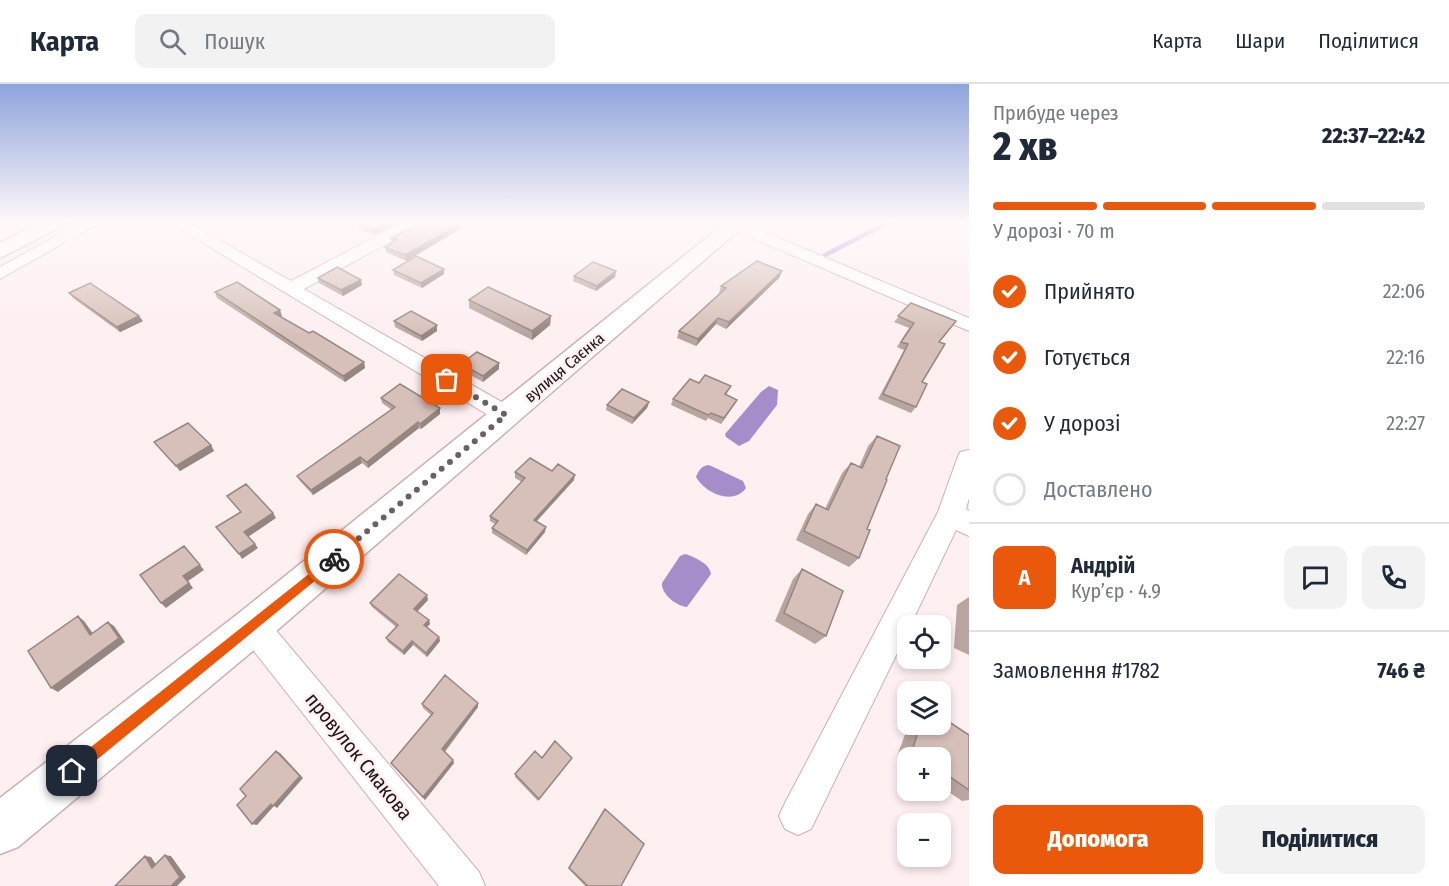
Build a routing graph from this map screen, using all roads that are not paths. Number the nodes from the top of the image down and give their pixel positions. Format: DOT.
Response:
graph roads {
  1 [pos="24,260"];
  2 [pos="243,260"];
  3 [pos="343,260"];
  4 [pos="692,260"];
  5 [pos="820,260"];
  6 [pos="0,274"];
  7 [pos="291,288"];
  8 [pos="969,325"];
  9 [pos="506,415"];
  10 [pos="969,459"];
  11 [pos="960,519"];
  12 [pos="253,626"];
  13 [pos="798,816"];
  14 [pos="0,829"];
  15 [pos="465,886"];
  1 -- 6 [label="street"];
  2 -- 7 [label="street"];
  3 -- 7 [label="street"];
  4 -- 9 [label="street, вулиця Саєнка"];
  5 -- 8 [label="street"];
  7 -- 9 [label="street"];
  9 -- 12 [label="street, вулиця Саєнка"];
  10 -- 11 [label="street"];
  11 -- 13 [label="street"];
  12 -- 14 [label="street, вулиця Саєнка"];
  12 -- 15 [label="street, провулок Смакова"];
}
